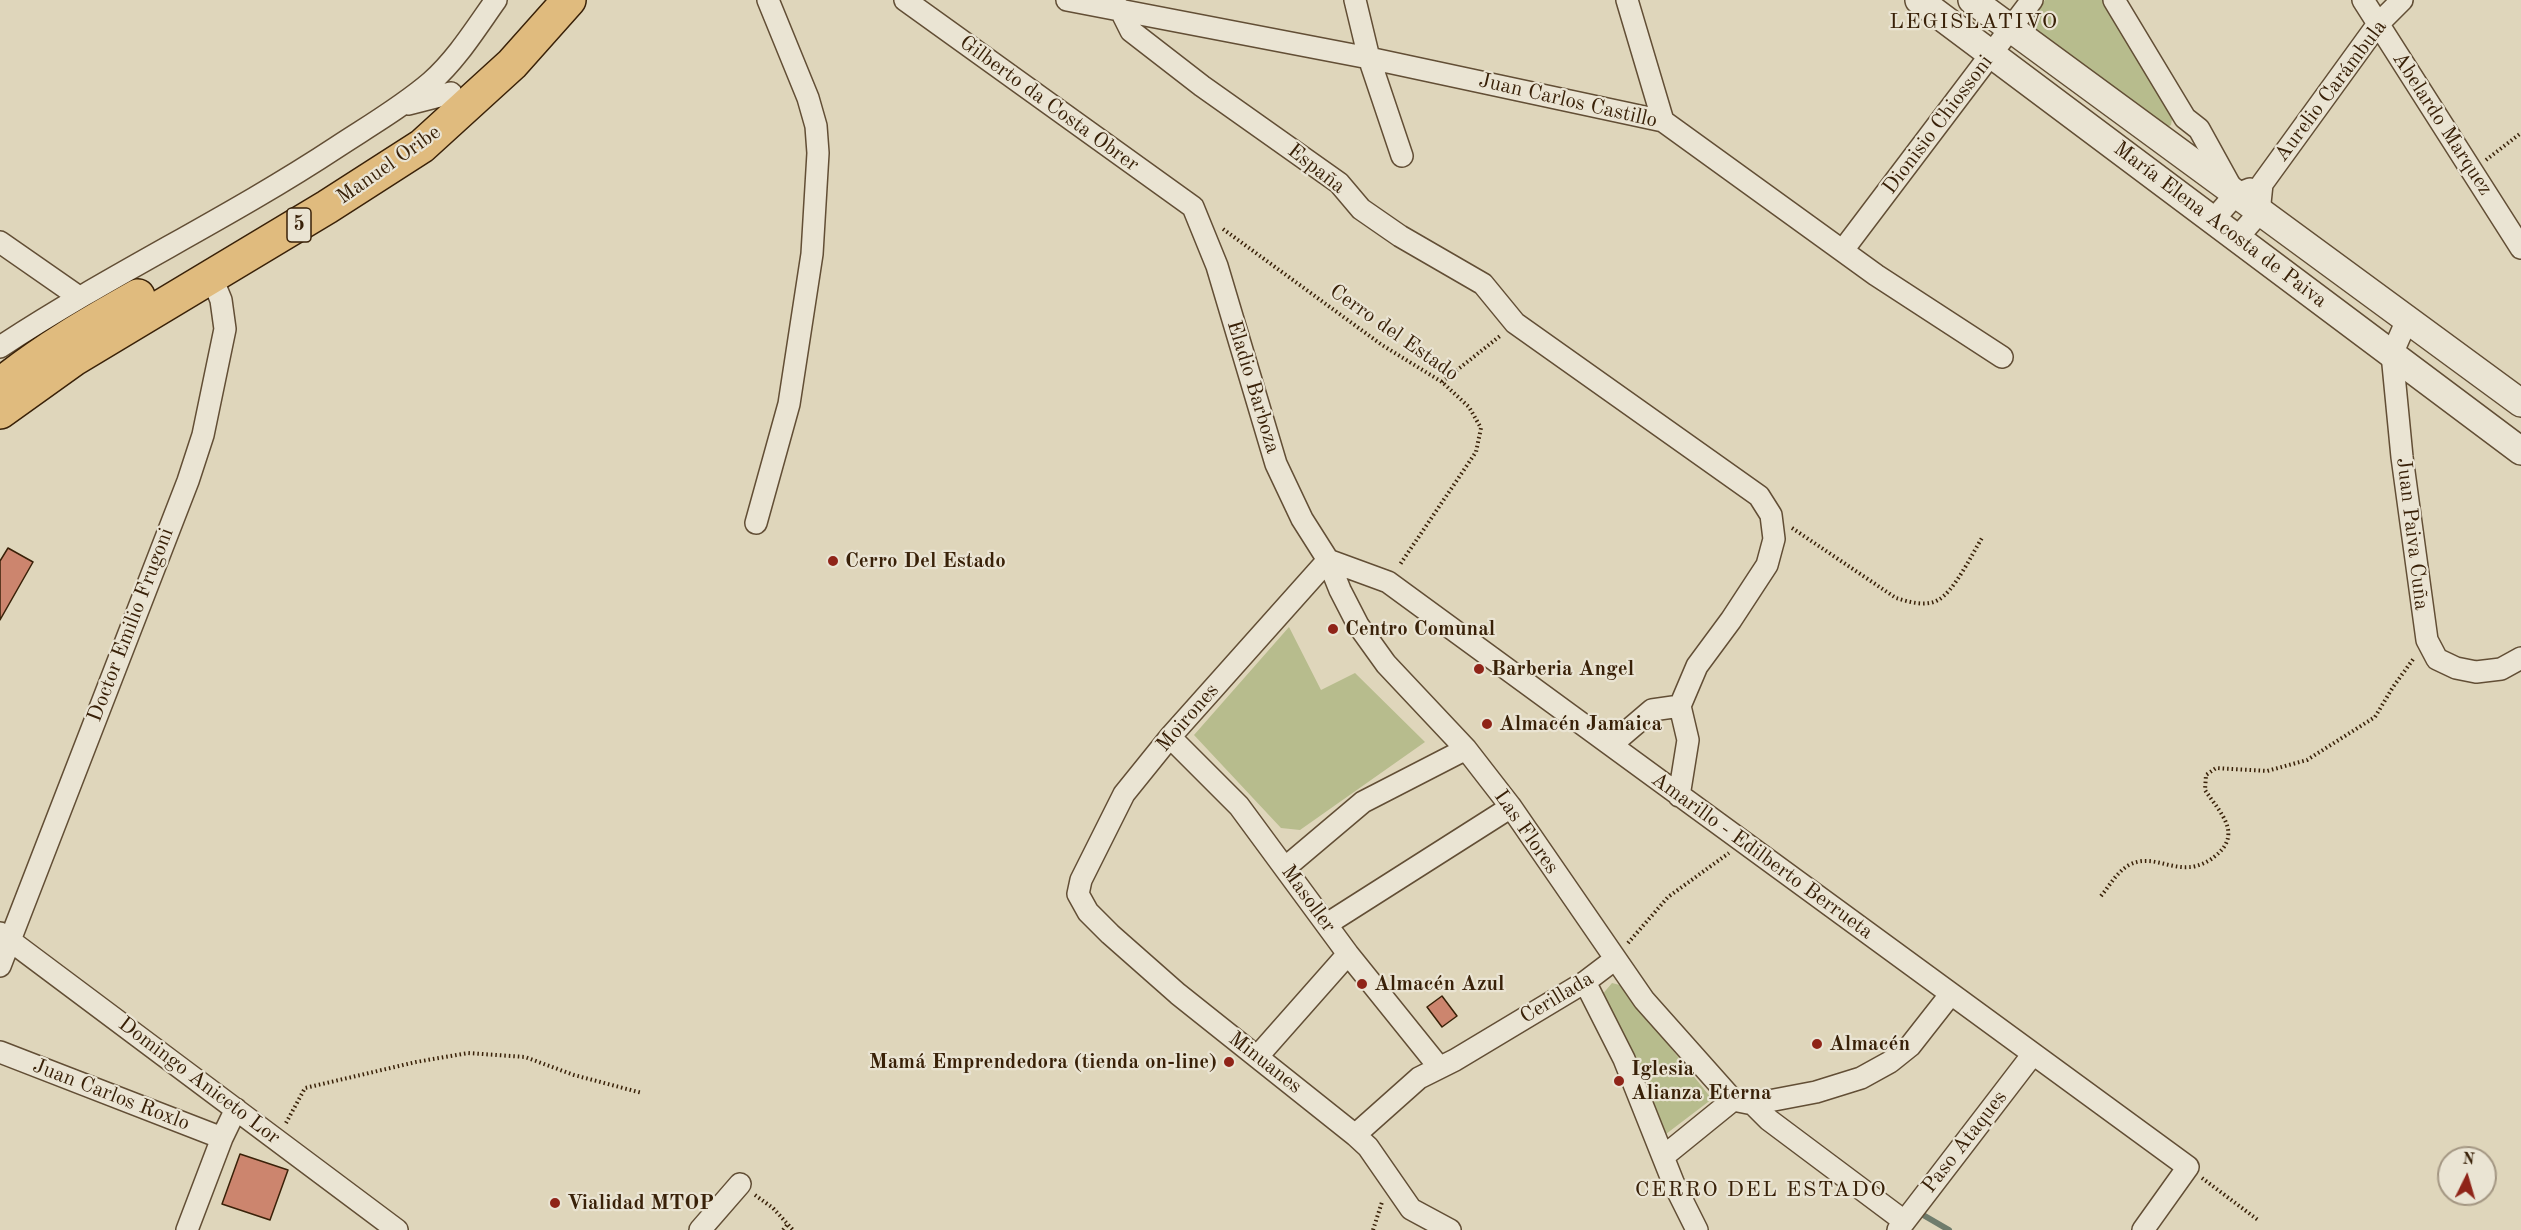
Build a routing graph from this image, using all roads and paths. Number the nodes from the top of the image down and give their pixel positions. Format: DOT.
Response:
graph roads {
  1 [pos="496,0"];
  2 [pos="540,0"];
  3 [pos="569,0"];
  4 [pos="768,0"];
  5 [pos="905,0"];
  6 [pos="1068,0"];
  7 [pos="1163,0"];
  8 [pos="1355,0"];
  9 [pos="1627,0"];
  10 [pos="1919,0"];
  11 [pos="1972,0"];
  12 [pos="2032,0"];
  13 [pos="2114,0"];
  14 [pos="2363,0"];
  15 [pos="2402,0"];
  16 [pos="932,8"];
  17 [pos="1120,9"];
  18 [pos="1170,20"];
  19 [pos="2378,24"];
  20 [pos="2009,28"];
  21 [pos="1991,54"];
  22 [pos="1369,58"];
  23 [pos="451,93"];
  24 [pos="400,106"];
  25 [pos="2185,118"];
  26 [pos="1664,121"];
  27 [pos="2521,133"];
  28 [pos="2169,144"];
  29 [pos="1402,156"];
  30 [pos="2472,170"];
  31 [pos="2262,184"];
  32 [pos="2235,195"];
  33 [pos="1193,207"];
  34 [pos="2259,213"];
  35 [pos="2214,219"];
  36 [pos="2238,237"];
  37 [pos="0,242"];
  38 [pos="2521,248"];
  39 [pos="1844,250"];
  40 [pos="212,278"];
  41 [pos="79,297"];
  42 [pos="2407,320"];
  43 [pos="1515,323"];
  44 [pos="0,347"];
  45 [pos="2392,354"];
  46 [pos="2002,357"];
  47 [pos="1442,382"];
  48 [pos="0,385"];
  49 [pos="2521,404"];
  50 [pos="0,412"];
  51 [pos="2521,451"];
  52 [pos="1771,514"];
  53 [pos="756,523"];
  54 [pos="1982,538"];
  55 [pos="1328,560"];
  56 [pos="1388,582"];
  57 [pos="2427,640"];
  58 [pos="2521,658"];
  59 [pos="1680,706"];
  60 [pos="1170,737"];
  61 [pos="1611,745"];
  62 [pos="1466,749"];
  63 [pos="1679,796"];
  64 [pos="1511,807"];
  65 [pos="1743,843"];
  66 [pos="1286,867"];
  67 [pos="1078,894"];
  68 [pos="2101,896"];
  69 [pos="1327,924"];
  70 [pos="5,937"];
  71 [pos="1348,954"];
  72 [pos="1614,960"];
  73 [pos="0,966"];
  74 [pos="1585,982"];
  75 [pos="1950,995"];
  76 [pos="0,1052"];
  77 [pos="2033,1054"];
  78 [pos="1257,1057"];
  79 [pos="1439,1067"];
  80 [pos="642,1093"];
  81 [pos="1743,1102"];
  82 [pos="236,1108"];
  83 [pos="1355,1135"];
  84 [pos="222,1138"];
  85 [pos="277,1140"];
  86 [pos="1664,1156"];
  87 [pos="2188,1167"];
  88 [pos="740,1184"];
  89 [pos="2259,1221"];
  90 [pos="788,1224"];
  91 [pos="1901,1225"];
  92 [pos="1696,1229"];
  93 [pos="187,1230"];
  94 [pos="397,1230"];
  95 [pos="700,1230"];
  96 [pos="783,1230"];
  97 [pos="793,1230"];
  98 [pos="1450,1230"];
  99 [pos="2143,1230"];
  1 -- 24 [label="street, Manuel Oribe"];
  2 -- 23 [label="highway, Manuel Oribe / 5"];
  3 -- 40 [label="highway, Manuel Oribe / 5"];
  4 -- 53 [label="street"];
  5 -- 16 [label="street, Gilberto da Costa Obrer"];
  6 -- 17 [label="street, Juan Carlos Castillo"];
  7 -- 18 [label="street"];
  8 -- 22 [label="street"];
  9 -- 26 [label="street"];
  10 -- 21 [label="street, María Elena Acosta de Paiva"];
  11 -- 20 [label="street, María Elena Acosta de Paiva"];
  12 -- 20 [label="street, Dionisio Chiossoni"];
  13 -- 25 [label="street"];
  14 -- 19 [label="street, Abelardo Marquez"];
  15 -- 19 [label="street, Aurelio Carámbula"];
  16 -- 33 [label="street, Gilberto da Costa Obrer"];
  17 -- 18 [label="street, Juan Carlos Castillo"];
  17 -- 43 [label="street, España"];
  18 -- 22 [label="street, Juan Carlos Castillo"];
  19 -- 30 [label="street, Abelardo Marquez"];
  19 -- 31 [label="street, Aurelio Carámbula"];
  20 -- 21 [label="street, Dionisio Chiossoni"];
  20 -- 28 [label="street, María Elena Acosta de Paiva"];
  21 -- 35 [label="street, María Elena Acosta de Paiva"];
  21 -- 39 [label="street, Dionisio Chiossoni"];
  22 -- 26 [label="street, Juan Carlos Castillo"];
  22 -- 29 [label="street"];
  23 -- 24 [label="street"];
  23 -- 48 [label="highway, Manuel Oribe / 5"];
  24 -- 41 [label="street, Manuel Oribe"];
  25 -- 28 [label="street"];
  25 -- 32 [label="street"];
  26 -- 39 [label="street, Juan Carlos Castillo"];
  27 -- 30 [label="path"];
  28 -- 32 [label="street, María Elena Acosta de Paiva"];
  30 -- 38 [label="street, Abelardo Marquez"];
  31 -- 32 [label="street, Aurelio Carámbula"];
  31 -- 34 [label="street, Aurelio Carámbula"];
  32 -- 34 [label="street, María Elena Acosta de Paiva"];
  32 -- 35 [label="street, Aurelio Carámbula"];
  33 -- 47 [label="path, Cerro del Estado"];
  33 -- 55 [label="street, Eladio Barboza"];
  34 -- 36 [label="street"];
  34 -- 42 [label="street, María Elena Acosta de Paiva"];
  35 -- 36 [label="street, María Elena Acosta de Paiva"];
  36 -- 45 [label="street, María Elena Acosta de Paiva"];
  37 -- 41 [label="street"];
  39 -- 46 [label="street, Juan Carlos Castillo"];
  40 -- 50 [label="highway, Manuel Oribe / 5"];
  40 -- 70 [label="street, Doctor Emilio Frugoni"];
  41 -- 44 [label="street, Manuel Oribe"];
  42 -- 45 [label="street, Juan Paiva Cuña"];
  42 -- 49 [label="street, María Elena Acosta de Paiva"];
  43 -- 47 [label="path"];
  43 -- 52 [label="street, España"];
  45 -- 51 [label="street, María Elena Acosta de Paiva"];
  45 -- 57 [label="street, Juan Paiva Cuña"];
  47 -- 56 [label="path, Cerro del Estado"];
  52 -- 54 [label="path"];
  52 -- 59 [label="street"];
  55 -- 56 [label="street, Amarillo - Edilberto Berrueta"];
  55 -- 60 [label="street, Moirones"];
  55 -- 62 [label="street, Las Flores"];
  56 -- 61 [label="street, Amarillo - Edilberto Berrueta"];
  57 -- 58 [label="street, Juan Paiva Cuña"];
  57 -- 68 [label="path"];
  59 -- 61 [label="street"];
  59 -- 63 [label="street"];
  60 -- 66 [label="street, Masoller"];
  60 -- 67 [label="street, Moirones"];
  61 -- 63 [label="street, Amarillo - Edilberto Berrueta"];
  62 -- 64 [label="street, Las Flores"];
  62 -- 66 [label="street"];
  63 -- 65 [label="street, Amarillo - Edilberto Berrueta"];
  64 -- 69 [label="street"];
  64 -- 72 [label="street, Las Flores"];
  65 -- 72 [label="path, Cerillada"];
  65 -- 75 [label="street, Amarillo - Edilberto Berrueta"];
  66 -- 69 [label="street, Masoller"];
  67 -- 78 [label="street, Minuanes"];
  69 -- 71 [label="street, Masoller"];
  70 -- 73 [label="street, Doctor Emilio Frugoni"];
  70 -- 82 [label="street, Domingo Aniceto Lor"];
  71 -- 78 [label="street"];
  71 -- 79 [label="street, Masoller"];
  72 -- 74 [label="street, Cerillada"];
  72 -- 81 [label="street, Las Flores"];
  74 -- 79 [label="street, Cerillada"];
  74 -- 86 [label="street"];
  75 -- 77 [label="street, Amarillo - Edilberto Berrueta"];
  75 -- 81 [label="street"];
  76 -- 84 [label="street, Juan Carlos Roxlo"];
  77 -- 87 [label="street, Amarillo - Edilberto Berrueta"];
  77 -- 91 [label="street, Paso Ataques"];
  78 -- 83 [label="street, Minuanes"];
  79 -- 83 [label="street, Cerillada"];
  80 -- 85 [label="path"];
  81 -- 86 [label="street"];
  81 -- 91 [label="street, Las Flores"];
  82 -- 84 [label="street"];
  82 -- 85 [label="street, Domingo Aniceto Lor"];
  83 -- 98 [label="street, Minuanes"];
  84 -- 93 [label="street"];
  85 -- 94 [label="street, Domingo Aniceto Lor"];
  86 -- 92 [label="street"];
  87 -- 89 [label="path"];
  87 -- 99 [label="street"];
  88 -- 90 [label="path"];
  88 -- 95 [label="street"];
  90 -- 96 [label="path"];
  90 -- 97 [label="path"];
}
